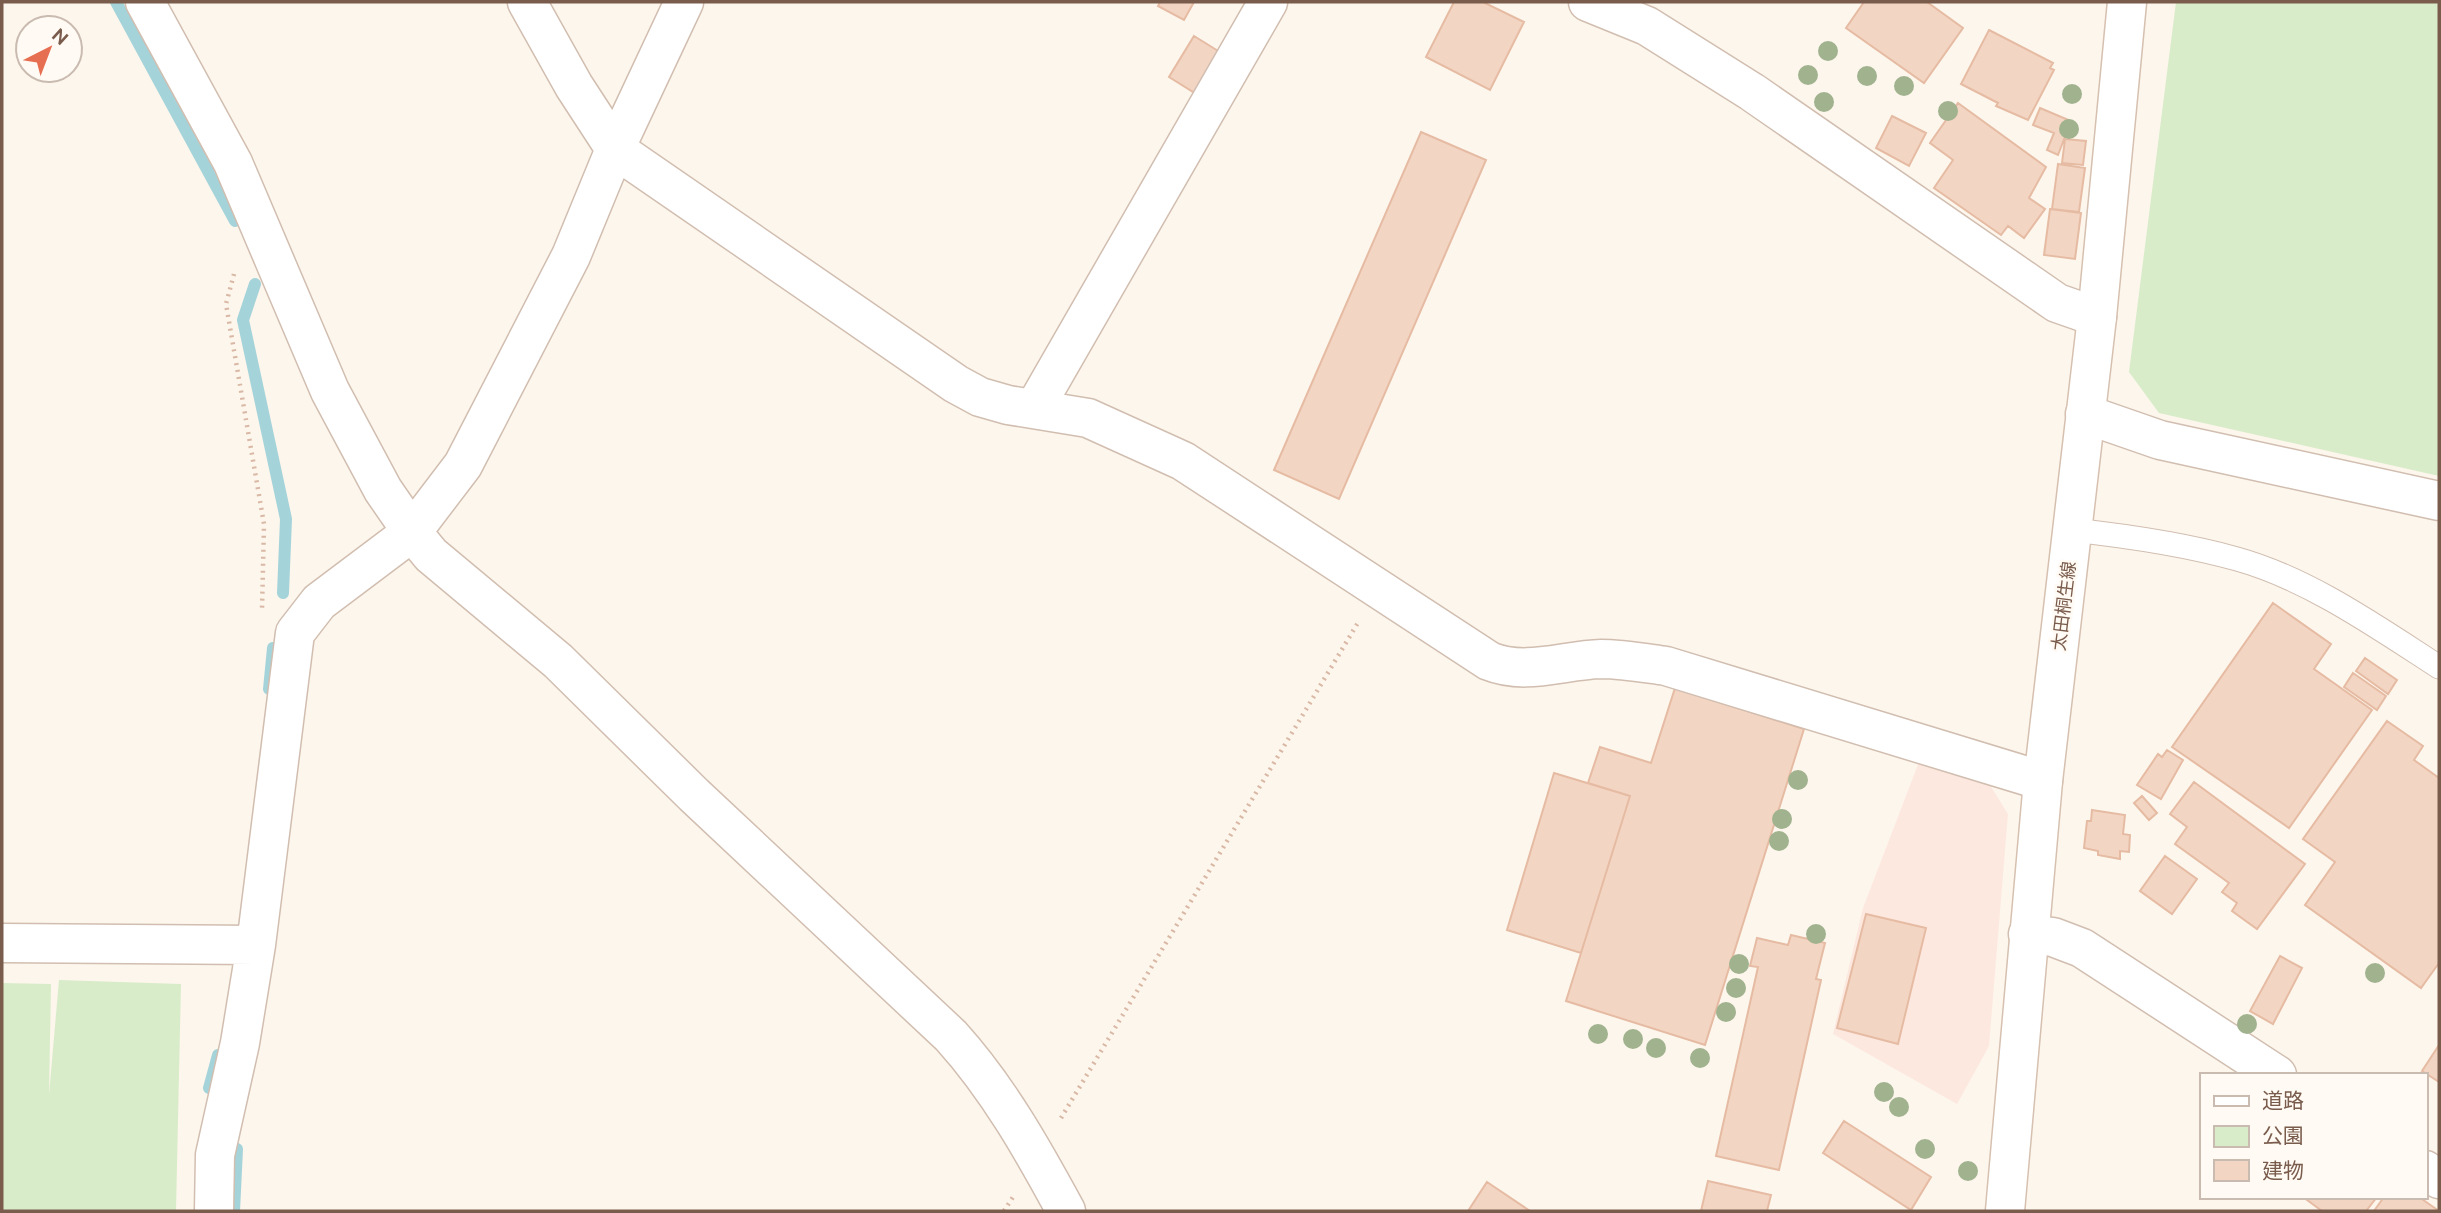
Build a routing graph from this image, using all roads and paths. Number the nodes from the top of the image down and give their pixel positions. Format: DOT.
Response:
graph roads {
  1 [pos="145,2"];
  2 [pos="527,2"];
  3 [pos="684,2"];
  4 [pos="1268,2"];
  5 [pos="1588,2"];
  6 [pos="2127,2"];
  7 [pos="615,149"];
  8 [pos="266,240"];
  9 [pos="2097,317"];
  10 [pos="1034,409"];
  11 [pos="2085,414"];
  12 [pos="2439,501"];
  13 [pos="2073,530"];
  14 [pos="412,532"];
  15 [pos="1377,590"];
  16 [pos="295,632"];
  17 [pos="2439,667"];
  18 [pos="2043,781"];
  19 [pos="2028,934"];
  20 [pos="2,943"];
  21 [pos="256,945"];
  22 [pos="2274,1073"];
  23 [pos="1037,1158"];
  24 [pos="214,1211"];
  25 [pos="1066,1211"];
  26 [pos="2005,1211"];
  1 -- 8 [label="street"];
  2 -- 7 [label="street"];
  3 -- 7 [label="street"];
  4 -- 10 [label="street"];
  5 -- 9 [label="street"];
  6 -- 9 [label="street, 太田桐生線"];
  7 -- 10 [label="street"];
  7 -- 14 [label="street"];
  8 -- 14 [label="street"];
  8 -- 16 [label="path"];
  9 -- 11 [label="street, 太田桐生線"];
  10 -- 15 [label="street"];
  11 -- 12 [label="street"];
  11 -- 13 [label="street, 太田桐生線"];
  13 -- 17 [label="lane"];
  13 -- 18 [label="street, 太田桐生線"];
  14 -- 16 [label="street"];
  14 -- 23 [label="street"];
  15 -- 18 [label="street"];
  15 -- 23 [label="path"];
  16 -- 21 [label="street"];
  18 -- 19 [label="street, 太田桐生線"];
  19 -- 22 [label="street"];
  19 -- 26 [label="street, 太田桐生線"];
  20 -- 21 [label="street"];
  21 -- 24 [label="street"];
  23 -- 25 [label="street"];
}
